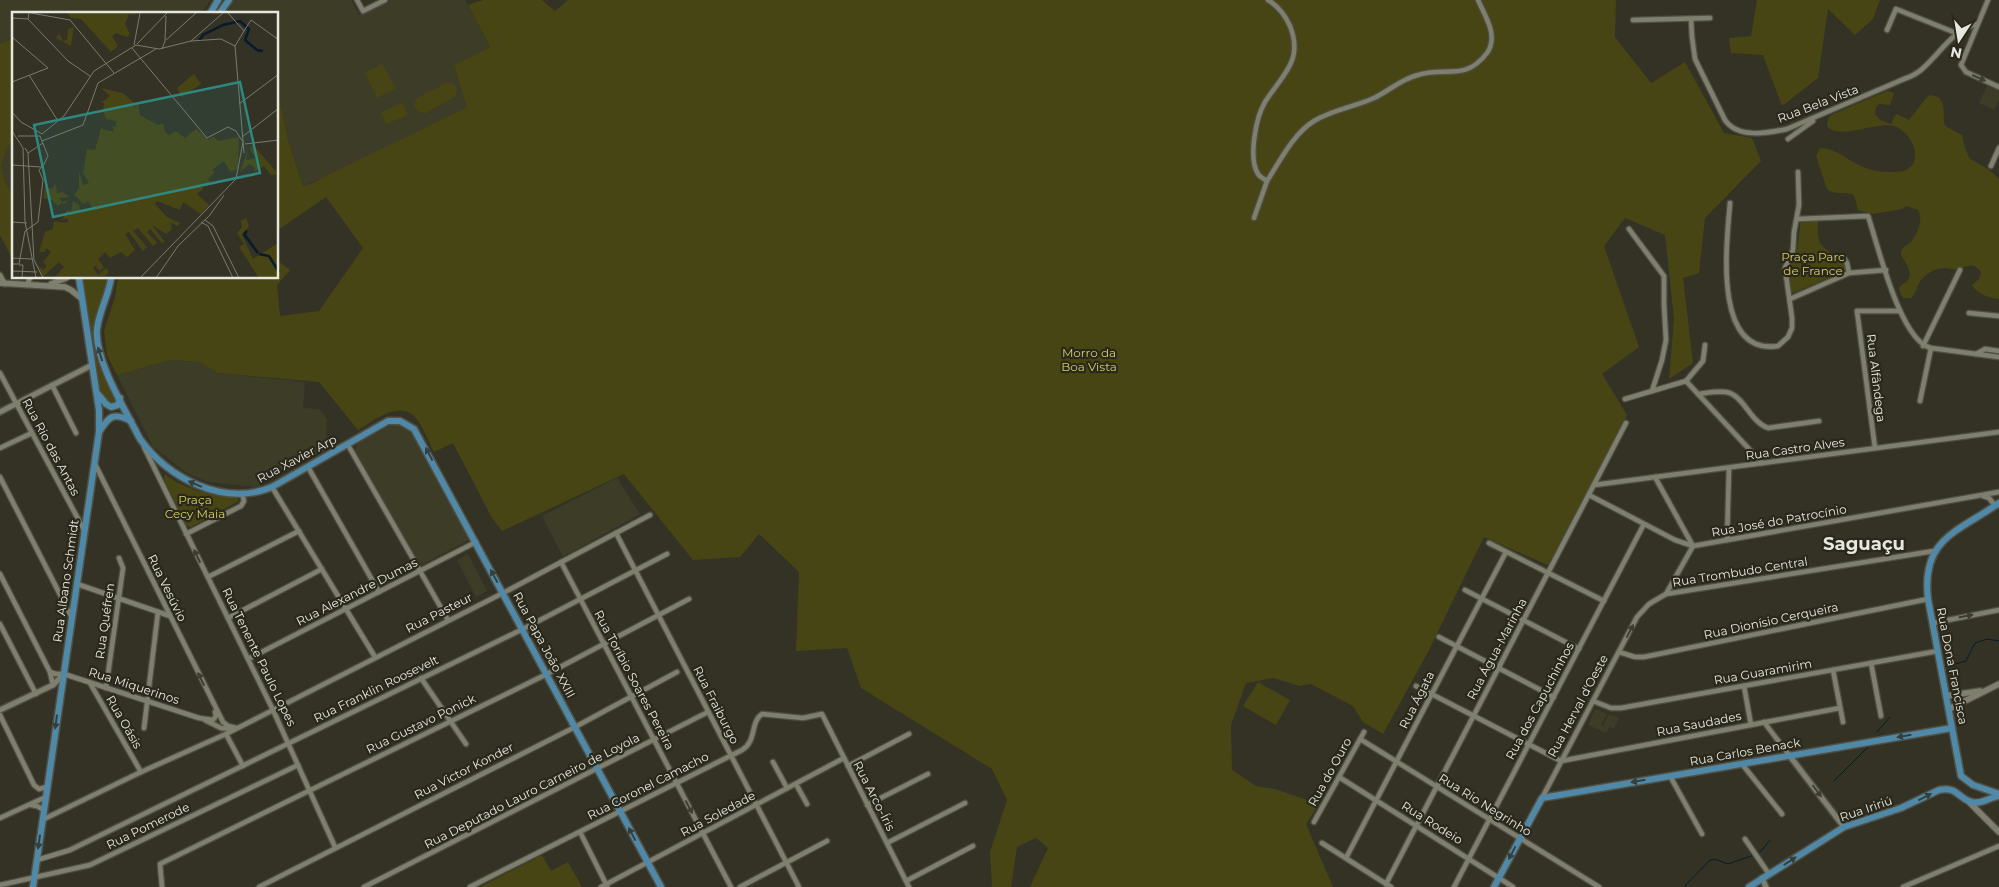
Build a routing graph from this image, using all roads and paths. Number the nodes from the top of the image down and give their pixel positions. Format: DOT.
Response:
graph roads {
  1 [pos="218,0"];
  2 [pos="229,0"];
  3 [pos="357,0"];
  4 [pos="385,0"];
  5 [pos="1268,0"];
  6 [pos="1478,0"];
  7 [pos="1988,0"];
  8 [pos="211,12"];
  9 [pos="220,12"];
  10 [pos="1710,18"];
  11 [pos="1691,19"];
  12 [pos="1633,20"];
  13 [pos="1978,24"];
  14 [pos="1887,30"];
  15 [pos="1956,33"];
  16 [pos="1999,86"];
  17 [pos="1818,117"];
  18 [pos="1788,140"];
  19 [pos="1999,148"];
  20 [pos="1999,164"];
  21 [pos="1798,172"];
  22 [pos="1267,181"];
  23 [pos="1730,203"];
  24 [pos="1254,218"];
  25 [pos="1796,219"];
  26 [pos="1629,229"];
  27 [pos="1844,258"];
  28 [pos="1886,270"];
  29 [pos="1960,270"];
  30 [pos="1850,273"];
  31 [pos="0,274"];
  32 [pos="30,279"];
  33 [pos="63,279"];
  34 [pos="80,279"];
  35 [pos="111,279"];
  36 [pos="3,284"];
  37 [pos="27,285"];
  38 [pos="44,286"];
  39 [pos="81,298"];
  40 [pos="1790,299"];
  41 [pos="1899,311"];
  42 [pos="1969,312"];
  43 [pos="1999,316"];
  44 [pos="1705,345"];
  45 [pos="1924,346"];
  46 [pos="1931,348"];
  47 [pos="1999,351"];
  48 [pos="1976,354"];
  49 [pos="1999,357"];
  50 [pos="92,365"];
  51 [pos="0,373"];
  52 [pos="1686,381"];
  53 [pos="52,385"];
  54 [pos="1652,391"];
  55 [pos="96,392"];
  56 [pos="1698,394"];
  57 [pos="120,398"];
  58 [pos="1625,398"];
  59 [pos="1920,401"];
  60 [pos="16,403"];
  61 [pos="0,412"];
  62 [pos="131,421"];
  63 [pos="400,421"];
  64 [pos="1819,421"];
  65 [pos="1626,423"];
  66 [pos="98,432"];
  67 [pos="1999,432"];
  68 [pos="32,433"];
  69 [pos="76,433"];
  70 [pos="140,440"];
  71 [pos="348,445"];
  72 [pos="0,448"];
  73 [pos="1875,448"];
  74 [pos="94,462"];
  75 [pos="1762,463"];
  76 [pos="308,467"];
  77 [pos="1729,468"];
  78 [pos="168,469"];
  79 [pos="0,476"];
  80 [pos="1656,477"];
  81 [pos="159,478"];
  82 [pos="1594,485"];
  83 [pos="272,488"];
  84 [pos="1999,492"];
  85 [pos="242,494"];
  86 [pos="1589,495"];
  87 [pos="1982,496"];
  88 [pos="1996,503"];
  89 [pos="650,515"];
  90 [pos="1644,524"];
  91 [pos="84,530"];
  92 [pos="299,531"];
  93 [pos="616,533"];
  94 [pos="186,534"];
  95 [pos="1727,540"];
  96 [pos="476,542"];
  97 [pos="1489,543"];
  98 [pos="1693,546"];
  99 [pos="1934,551"];
  100 [pos="1506,552"];
  101 [pos="667,554"];
  102 [pos="119,558"];
  103 [pos="561,562"];
  104 [pos="322,570"];
  105 [pos="635,570"];
  106 [pos="420,571"];
  107 [pos="1548,573"];
  108 [pos="0,574"];
  109 [pos="208,577"];
  110 [pos="77,584"];
  111 [pos="1465,590"];
  112 [pos="379,592"];
  113 [pos="503,592"];
  114 [pos="1666,594"];
  115 [pos="118,598"];
  116 [pos="1482,598"];
  117 [pos="580,599"];
  118 [pos="689,599"];
  119 [pos="1928,599"];
  120 [pos="1604,601"];
  121 [pos="346,609"];
  122 [pos="1999,610"];
  123 [pos="158,612"];
  124 [pos="658,615"];
  125 [pos="170,616"];
  126 [pos="72,618"];
  127 [pos="228,618"];
  128 [pos="448,620"];
  129 [pos="1523,620"];
  130 [pos="1932,623"];
  131 [pos="0,624"];
  132 [pos="523,629"];
  133 [pos="1439,637"];
  134 [pos="604,644"];
  135 [pos="1457,646"];
  136 [pos="1579,649"];
  137 [pos="1938,651"];
  138 [pos="1619,652"];
  139 [pos="375,657"];
  140 [pos="248,659"];
  141 [pos="1871,663"];
  142 [pos="1498,668"];
  143 [pos="1833,670"];
  144 [pos="50,672"];
  145 [pos="677,672"];
  146 [pos="64,674"];
  147 [pos="547,674"];
  148 [pos="421,678"];
  149 [pos="90,683"];
  150 [pos="1999,684"];
  151 [pos="53,685"];
  152 [pos="1416,686"];
  153 [pos="1744,686"];
  154 [pos="106,688"];
  155 [pos="61,691"];
  156 [pos="1984,691"];
  157 [pos="36,694"];
  158 [pos="1432,694"];
  159 [pos="631,696"];
  160 [pos="1946,696"];
  161 [pos="1554,697"];
  162 [pos="147,701"];
  163 [pos="212,701"];
  164 [pos="1593,701"];
  165 [pos="1840,708"];
  166 [pos="1949,709"];
  167 [pos="0,710"];
  168 [pos="273,710"];
  169 [pos="708,712"];
  170 [pos="822,714"];
  171 [pos="0,715"];
  172 [pos="1474,716"];
  173 [pos="1881,716"];
  174 [pos="199,718"];
  175 [pos="450,721"];
  176 [pos="1764,722"];
  177 [pos="1842,722"];
  178 [pos="222,725"];
  179 [pos="1751,725"];
  180 [pos="575,726"];
  181 [pos="144,728"];
  182 [pos="236,728"];
  183 [pos="1952,728"];
  184 [pos="1364,732"];
  185 [pos="226,734"];
  186 [pos="908,734"];
  187 [pos="215,739"];
  188 [pos="1360,739"];
  189 [pos="654,740"];
  190 [pos="288,743"];
  191 [pos="466,744"];
  192 [pos="1529,744"];
  193 [pos="1790,755"];
  194 [pos="731,756"];
  195 [pos="844,758"];
  196 [pos="1561,761"];
  197 [pos="774,762"];
  198 [pos="1396,762"];
  199 [pos="1742,764"];
  200 [pos="298,765"];
  201 [pos="243,766"];
  202 [pos="848,766"];
  203 [pos="598,769"];
  204 [pos="141,772"];
  205 [pos="928,774"];
  206 [pos="1340,776"];
  207 [pos="1670,776"];
  208 [pos="676,783"];
  209 [pos="796,784"];
  210 [pos="47,787"];
  211 [pos="1437,787"];
  212 [pos="787,788"];
  213 [pos="1984,789"];
  214 [pos="310,790"];
  215 [pos="1999,795"];
  216 [pos="46,797"];
  217 [pos="1542,798"];
  218 [pos="1376,800"];
  219 [pos="1984,801"];
  220 [pos="1969,802"];
  221 [pos="965,803"];
  222 [pos="807,804"];
  223 [pos="756,805"];
  224 [pos="868,805"];
  225 [pos="27,806"];
  226 [pos="44,810"];
  227 [pos="620,811"];
  228 [pos="1782,814"];
  229 [pos="0,818"];
  230 [pos="1986,819"];
  231 [pos="42,820"];
  232 [pos="1489,820"];
  233 [pos="1314,822"];
  234 [pos="1417,826"];
  235 [pos="1844,827"];
  236 [pos="580,832"];
  237 [pos="1999,832"];
  238 [pos="703,833"];
  239 [pos="1702,834"];
  240 [pos="1520,838"];
  241 [pos="1746,839"];
  242 [pos="827,841"];
  243 [pos="887,843"];
  244 [pos="1322,843"];
  245 [pos="973,846"];
  246 [pos="1999,846"];
  247 [pos="336,847"];
  248 [pos="1346,858"];
  249 [pos="1469,859"];
  250 [pos="37,860"];
  251 [pos="648,862"];
  252 [pos="786,863"];
  253 [pos="1769,874"];
  254 [pos="34,877"];
  255 [pos="1499,878"];
  256 [pos="1762,878"];
  257 [pos="906,881"];
  258 [pos="1386,884"];
  259 [pos="0,885"];
  260 [pos="605,886"];
  261 [pos="33,887"];
  262 [pos="162,887"];
  263 [pos="259,887"];
  264 [pos="364,887"];
  265 [pos="470,887"];
  266 [pos="661,887"];
  267 [pos="731,887"];
  268 [pos="740,887"];
  269 [pos="799,887"];
  270 [pos="909,887"];
  271 [pos="1391,887"];
  272 [pos="1454,887"];
  273 [pos="1494,887"];
  274 [pos="1514,887"];
  275 [pos="1599,887"];
  276 [pos="1749,887"];
  277 [pos="1766,887"];
  278 [pos="1903,887"];
  1 -- 8 [label="main road"];
  2 -- 9 [label="main road"];
  3 -- 4 [label="street"];
  5 -- 22 [label="street"];
  6 -- 22 [label="street"];
  7 -- 13 [label="street"];
  10 -- 11 [label="street"];
  11 -- 12 [label="street"];
  11 -- 17 [label="street, Rua Bela Vista"];
  13 -- 15 [label="street, Rua Bela Vista"];
  13 -- 16 [label="street, one-way"];
  14 -- 15 [label="street"];
  15 -- 17 [label="street, Rua Bela Vista"];
  17 -- 18 [label="street"];
  19 -- 20 [label="street"];
  21 -- 25 [label="street"];
  22 -- 24 [label="street"];
  23 -- 40 [label="street"];
  25 -- 28 [label="street"];
  25 -- 40 [label="street"];
  26 -- 54 [label="street"];
  27 -- 30 [label="street"];
  28 -- 30 [label="street"];
  28 -- 41 [label="street"];
  29 -- 45 [label="street"];
  30 -- 40 [label="street"];
  31 -- 36 [label="street"];
  32 -- 37 [label="street"];
  33 -- 38 [label="main road"];
  34 -- 39 [label="main road, Rua Albano Schmidt"];
  57 -- 35 [label="main road, Rua Tenente Paulo Lopes, one-way"];
  36 -- 37 [label="main road"];
  37 -- 38 [label="main road"];
  38 -- 39 [label="main road"];
  39 -- 50 [label="main road, Rua Albano Schmidt"];
  41 -- 45 [label="street"];
  41 -- 73 [label="street, Rua Alfândega"];
  42 -- 43 [label="street"];
  44 -- 52 [label="street"];
  45 -- 46 [label="street"];
  46 -- 48 [label="street"];
  46 -- 59 [label="street"];
  47 -- 48 [label="street"];
  48 -- 49 [label="street"];
  50 -- 53 [label="street"];
  50 -- 55 [label="main road, Rua Albano Schmidt"];
  51 -- 60 [label="street, Rua Rio das Antas"];
  52 -- 54 [label="street"];
  52 -- 56 [label="street"];
  53 -- 60 [label="street"];
  53 -- 69 [label="street"];
  54 -- 58 [label="street"];
  55 -- 57 [label="main road"];
  55 -- 66 [label="main road, Rua Albano Schmidt"];
  56 -- 64 [label="street"];
  56 -- 75 [label="street"];
  57 -- 62 [label="main road, Rua Tenente Paulo Lopes"];
  60 -- 61 [label="street"];
  60 -- 68 [label="street, Rua Rio das Antas"];
  62 -- 66 [label="main road"];
  62 -- 70 [label="main road, Rua Tenente Paulo Lopes"];
  63 -- 71 [label="main road, Rua Xavier Arp"];
  96 -- 63 [label="main road, Rua Papa João XXIII, one-way"];
  65 -- 82 [label="street, Rua Água-Marinha"];
  66 -- 74 [label="main road, Rua Albano Schmidt"];
  67 -- 73 [label="street, Rua Castro Alves"];
  68 -- 72 [label="street"];
  68 -- 91 [label="street, Rua Rio das Antas"];
  70 -- 78 [label="main road, Rua Xavier Arp"];
  70 -- 81 [label="street, Rua Tenente Paulo Lopes"];
  71 -- 76 [label="main road, Rua Xavier Arp"];
  71 -- 106 [label="street"];
  73 -- 75 [label="street, Rua Castro Alves"];
  74 -- 91 [label="main road, Rua Albano Schmidt"];
  74 -- 125 [label="street, Rua Vesúvio"];
  75 -- 77 [label="street, Rua Castro Alves"];
  76 -- 83 [label="main road, Rua Xavier Arp"];
  76 -- 112 [label="street"];
  77 -- 80 [label="street, Rua Castro Alves"];
  77 -- 95 [label="street"];
  78 -- 81 [label="street"];
  85 -- 78 [label="main road, Rua Xavier Arp, one-way"];
  79 -- 126 [label="street"];
  80 -- 82 [label="street, Rua Castro Alves"];
  80 -- 98 [label="street"];
  81 -- 94 [label="street, Rua Tenente Paulo Lopes"];
  82 -- 86 [label="street, Rua Água-Marinha"];
  83 -- 85 [label="main road, Rua Xavier Arp"];
  83 -- 92 [label="street"];
  84 -- 87 [label="street, Rua José do Patrocínio"];
  85 -- 94 [label="street"];
  86 -- 90 [label="street"];
  86 -- 107 [label="street, Rua Água-Marinha"];
  87 -- 88 [label="street"];
  87 -- 95 [label="street, Rua José do Patrocínio"];
  88 -- 99 [label="main road"];
  89 -- 93 [label="street, Rua Pasteur"];
  90 -- 98 [label="street"];
  90 -- 120 [label="street, Rua dos Capuchinhos"];
  91 -- 110 [label="main road, Rua Albano Schmidt"];
  92 -- 104 [label="street"];
  92 -- 109 [label="street"];
  93 -- 103 [label="street, Rua Pasteur"];
  93 -- 105 [label="street, Rua Fraiburgo"];
  109 -- 94 [label="street, Rua Tenente Paulo Lopes, one-way"];
  95 -- 98 [label="street, Rua José do Patrocínio"];
  96 -- 106 [label="street, Rua Alexandre Dumas"];
  113 -- 96 [label="main road, Rua Papa João XXIII, one-way"];
  97 -- 100 [label="street"];
  98 -- 114 [label="street, Rua Herval d'Oeste"];
  99 -- 114 [label="street, Rua Trombudo Central"];
  99 -- 119 [label="main road, Rua Dona Francisca"];
  100 -- 107 [label="street"];
  100 -- 116 [label="street, Rua Ágata"];
  101 -- 105 [label="street, Rua Franklin Roosevelt"];
  102 -- 115 [label="street, Rua Quéfren"];
  103 -- 113 [label="street, Rua Pasteur"];
  103 -- 117 [label="street, Rua Toríbio Soares Pereira"];
  104 -- 121 [label="street"];
  104 -- 127 [label="street"];
  105 -- 117 [label="street, Rua Franklin Roosevelt"];
  105 -- 124 [label="street, Rua Fraiburgo"];
  106 -- 112 [label="street, Rua Alexandre Dumas"];
  106 -- 128 [label="street"];
  107 -- 120 [label="street"];
  107 -- 129 [label="street, Rua Água-Marinha"];
  108 -- 144 [label="street"];
  109 -- 127 [label="street, Rua Tenente Paulo Lopes"];
  110 -- 115 [label="street"];
  110 -- 126 [label="main road, Rua Albano Schmidt"];
  111 -- 116 [label="street"];
  112 -- 121 [label="street, Rua Alexandre Dumas"];
  113 -- 128 [label="street, Rua Pasteur"];
  113 -- 132 [label="main road, Rua Papa João XXIII"];
  138 -- 114 [label="street, Rua Herval d'Oeste, one-way"];
  115 -- 123 [label="street"];
  115 -- 154 [label="street, Rua Quéfren"];
  116 -- 129 [label="street"];
  116 -- 135 [label="street, Rua Ágata"];
  117 -- 132 [label="street, Rua Franklin Roosevelt"];
  117 -- 134 [label="street, Rua Toríbio Soares Pereira"];
  118 -- 124 [label="street, Rua Gustavo Ponick"];
  119 -- 130 [label="main road, Rua Dona Francisca"];
  119 -- 138 [label="street, Rua Dionísio Cerqueira"];
  120 -- 136 [label="street, Rua dos Capuchinhos"];
  121 -- 139 [label="street"];
  121 -- 140 [label="street, Rua Alexandre Dumas"];
  130 -- 122 [label="street, one-way"];
  123 -- 125 [label="street"];
  123 -- 162 [label="street"];
  124 -- 134 [label="street, Rua Gustavo Ponick"];
  124 -- 169 [label="street, Rua Fraiburgo"];
  163 -- 125 [label="street, Rua Vesúvio, one-way"];
  126 -- 146 [label="main road, Rua Albano Schmidt"];
  127 -- 140 [label="street, Rua Tenente Paulo Lopes"];
  128 -- 139 [label="street, Rua Pasteur"];
  129 -- 136 [label="street"];
  129 -- 142 [label="street, Rua Água-Marinha"];
  130 -- 137 [label="main road, Rua Dona Francisca"];
  131 -- 157 [label="street"];
  132 -- 147 [label="main road, Rua Papa João XXIII"];
  132 -- 148 [label="street, Rua Franklin Roosevelt"];
  133 -- 135 [label="street"];
  134 -- 147 [label="street, Rua Gustavo Ponick"];
  134 -- 159 [label="street, Rua Toríbio Soares Pereira"];
  135 -- 142 [label="street"];
  135 -- 158 [label="street, Rua Ágata"];
  136 -- 161 [label="street, Rua dos Capuchinhos"];
  137 -- 141 [label="street, Rua Guaramirim"];
  137 -- 160 [label="main road, Rua Dona Francisca"];
  138 -- 164 [label="street, Rua Herval d'Oeste"];
  139 -- 168 [label="street, Rua Pasteur"];
  140 -- 168 [label="street, Rua Tenente Paulo Lopes"];
  141 -- 143 [label="street, Rua Guaramirim"];
  141 -- 173 [label="street"];
  142 -- 161 [label="street"];
  142 -- 172 [label="street, Rua Água-Marinha"];
  143 -- 153 [label="street, Rua Guaramirim"];
  143 -- 165 [label="street"];
  144 -- 146 [label="street, Rua Miquerinos"];
  144 -- 151 [label="street"];
  145 -- 159 [label="street, Rua Victor Konder"];
  146 -- 149 [label="street, Rua Miquerinos"];
  146 -- 151 [label="street"];
  146 -- 155 [label="main road, Rua Albano Schmidt"];
  147 -- 175 [label="street, Rua Gustavo Ponick"];
  147 -- 180 [label="main road, Rua Papa João XXIII"];
  148 -- 175 [label="street"];
  148 -- 190 [label="street, Rua Franklin Roosevelt"];
  149 -- 154 [label="street, Rua Miquerinos"];
  149 -- 204 [label="street, Rua Oásis"];
  150 -- 156 [label="main road"];
  151 -- 155 [label="street"];
  151 -- 157 [label="street"];
  152 -- 158 [label="street"];
  153 -- 164 [label="street, Rua Guaramirim"];
  153 -- 179 [label="street"];
  154 -- 162 [label="street, Rua Miquerinos"];
  155 -- 210 [label="main road, Rua Albano Schmidt, one-way"];
  156 -- 160 [label="main road"];
  156 -- 166 [label="main road"];
  157 -- 167 [label="street"];
  158 -- 172 [label="street"];
  158 -- 198 [label="street, Rua Ágata"];
  159 -- 180 [label="street, Rua Victor Konder"];
  159 -- 189 [label="street, Rua Toríbio Soares Pereira"];
  160 -- 166 [label="main road, Rua Dona Francisca"];
  161 -- 192 [label="street, Rua dos Capuchinhos"];
  162 -- 174 [label="street, Rua Miquerinos"];
  162 -- 181 [label="street"];
  163 -- 174 [label="street"];
  163 -- 178 [label="street, Rua Vesúvio"];
  164 -- 196 [label="street, Rua Herval d'Oeste"];
  165 -- 176 [label="street, Rua Saudades"];
  165 -- 177 [label="street"];
  166 -- 183 [label="main road, Rua Dona Francisca"];
  168 -- 182 [label="street, Rua Pasteur"];
  168 -- 190 [label="street, Rua Tenente Paulo Lopes"];
  169 -- 189 [label="street, Rua Deputado Lauro Carneiro de Loyola"];
  169 -- 194 [label="street, Rua Fraiburgo"];
  170 -- 194 [label="street, Rua Coronel Camacho"];
  170 -- 195 [label="street, Rua Arco-Íris"];
  171 -- 210 [label="street"];
  172 -- 192 [label="street"];
  172 -- 211 [label="street, Rua Água-Marinha"];
  174 -- 178 [label="street, Rua Miquerinos"];
  175 -- 191 [label="street"];
  175 -- 214 [label="street, Rua Gustavo Ponick"];
  176 -- 179 [label="street, Rua Saudades"];
  176 -- 193 [label="street"];
  178 -- 182 [label="street"];
  178 -- 187 [label="street"];
  179 -- 196 [label="street, Rua Saudades"];
  180 -- 203 [label="main road, Rua Papa João XXIII"];
  180 -- 247 [label="street, Rua Victor Konder"];
  182 -- 185 [label="street, Rua Pasteur"];
  183 -- 193 [label="main road, Rua Carlos Benack, one-way"];
  183 -- 213 [label="main road, Rua Dona Francisca"];
  184 -- 188 [label="street, Rua do Ouro"];
  185 -- 187 [label="street, Rua Pasteur"];
  185 -- 201 [label="street"];
  186 -- 202 [label="street"];
  187 -- 204 [label="street, Rua Pasteur"];
  188 -- 198 [label="street, Rua Rio Negrinho"];
  188 -- 206 [label="street, Rua do Ouro"];
  189 -- 203 [label="street, Rua Deputado Lauro Carneiro de Loyola"];
  189 -- 208 [label="street, Rua Toríbio Soares Pereira"];
  190 -- 200 [label="street, Rua Tenente Paulo Lopes"];
  190 -- 201 [label="street, Rua Franklin Roosevelt"];
  192 -- 196 [label="street"];
  192 -- 232 [label="street, Rua dos Capuchinhos"];
  193 -- 199 [label="main road, Rua Carlos Benack"];
  193 -- 235 [label="street, one-way"];
  194 -- 208 [label="street, Rua Coronel Camacho"];
  194 -- 223 [label="street, Rua Fraiburgo"];
  195 -- 202 [label="street, Rua Arco-Íris"];
  195 -- 209 [label="street, Rua Soledade"];
  196 -- 217 [label="street, Rua Herval d'Oeste"];
  197 -- 212 [label="street"];
  198 -- 211 [label="street, Rua Rio Negrinho"];
  198 -- 218 [label="street, Rua Ágata"];
  199 -- 207 [label="main road, Rua Carlos Benack"];
  199 -- 228 [label="street"];
  200 -- 214 [label="street, Rua Tenente Paulo Lopes"];
  200 -- 254 [label="street, Rua Pomerode"];
  201 -- 250 [label="street, Rua Franklin Roosevelt"];
  202 -- 224 [label="street, Rua Arco-Íris"];
  203 -- 227 [label="main road, Rua Papa João XXIII"];
  203 -- 264 [label="street, Rua Deputado Lauro Carneiro de Loyola"];
  204 -- 231 [label="street, Rua Pasteur"];
  205 -- 224 [label="street"];
  206 -- 218 [label="street, Rua Rodeio"];
  206 -- 233 [label="street, Rua do Ouro"];
  207 -- 217 [label="main road, Rua Carlos Benack, one-way"];
  207 -- 239 [label="street"];
  208 -- 227 [label="street, Rua Coronel Camacho"];
  208 -- 238 [label="street, Rua Toríbio Soares Pereira, one-way"];
  209 -- 212 [label="street, Rua Soledade"];
  209 -- 222 [label="street"];
  210 -- 216 [label="main road, Rua Albano Schmidt"];
  211 -- 232 [label="street, Rua Rio Negrinho"];
  211 -- 234 [label="street, Rua Água-Marinha"];
  212 -- 223 [label="street, Rua Soledade"];
  213 -- 215 [label="main road, Rua Dona Francisca"];
  213 -- 219 [label="main road"];
  214 -- 247 [label="street, Rua Tenente Paulo Lopes"];
  214 -- 262 [label="street, Rua Gustavo Ponick"];
  215 -- 219 [label="main road"];
  216 -- 225 [label="street"];
  216 -- 226 [label="main road, Rua Albano Schmidt"];
  217 -- 240 [label="main road, Rua Herval d'Oeste"];
  218 -- 234 [label="street, Rua Rodeio"];
  218 -- 248 [label="street, Rua Ágata"];
  219 -- 220 [label="main road"];
  219 -- 230 [label="main road"];
  220 -- 230 [label="main road"];
  235 -- 220 [label="main road, Rua Iririú, one-way"];
  221 -- 243 [label="street"];
  223 -- 238 [label="street, Rua Soledade"];
  223 -- 252 [label="street, Rua Fraiburgo"];
  224 -- 243 [label="street, Rua Arco-Íris"];
  225 -- 226 [label="street"];
  225 -- 229 [label="street"];
  226 -- 231 [label="main road, Rua Albano Schmidt"];
  227 -- 236 [label="street, Rua Coronel Camacho"];
  251 -- 227 [label="main road, Rua Papa João XXIII, one-way"];
  230 -- 237 [label="main road"];
  231 -- 250 [label="main road, Rua Albano Schmidt, one-way"];
  232 -- 240 [label="street, Rua Rio Negrinho"];
  232 -- 249 [label="street, Rua dos Capuchinhos"];
  234 -- 249 [label="street, Rua Rodeio"];
  234 -- 258 [label="street, Rua Água-Marinha"];
  253 -- 235 [label="main road, Rua Iririú, one-way"];
  236 -- 260 [label="street"];
  236 -- 265 [label="street, Rua Coronel Camacho"];
  238 -- 251 [label="street, Rua Soledade"];
  238 -- 267 [label="street, Rua Toríbio Soares Pereira"];
  240 -- 255 [label="main road, Rua Herval d'Oeste, one-way"];
  240 -- 275 [label="street, Rua Rio Negrinho"];
  241 -- 253 [label="street"];
  242 -- 252 [label="street"];
  243 -- 257 [label="street, Rua Arco-Íris"];
  244 -- 248 [label="street"];
  245 -- 257 [label="street"];
  246 -- 278 [label="street"];
  247 -- 263 [label="street, Rua Victor Konder"];
  248 -- 258 [label="street"];
  249 -- 255 [label="street, Rua Rodeio"];
  249 -- 272 [label="street, Rua dos Capuchinhos"];
  250 -- 254 [label="main road, Rua Albano Schmidt"];
  251 -- 260 [label="street, Rua Soledade"];
  251 -- 266 [label="main road, Rua Papa João XXIII"];
  252 -- 268 [label="street"];
  252 -- 269 [label="street, Rua Fraiburgo"];
  253 -- 256 [label="main road, Rua Iririú"];
  254 -- 259 [label="street, Rua Pomerode"];
  254 -- 261 [label="main road, Rua Albano Schmidt"];
  255 -- 273 [label="main road, Rua Herval d'Oeste"];
  255 -- 274 [label="street, Rua Rodeio"];
  256 -- 276 [label="main road, Rua Iririú"];
  256 -- 277 [label="street"];
  257 -- 270 [label="street, Rua Arco-Íris"];
  258 -- 271 [label="street"];
}
